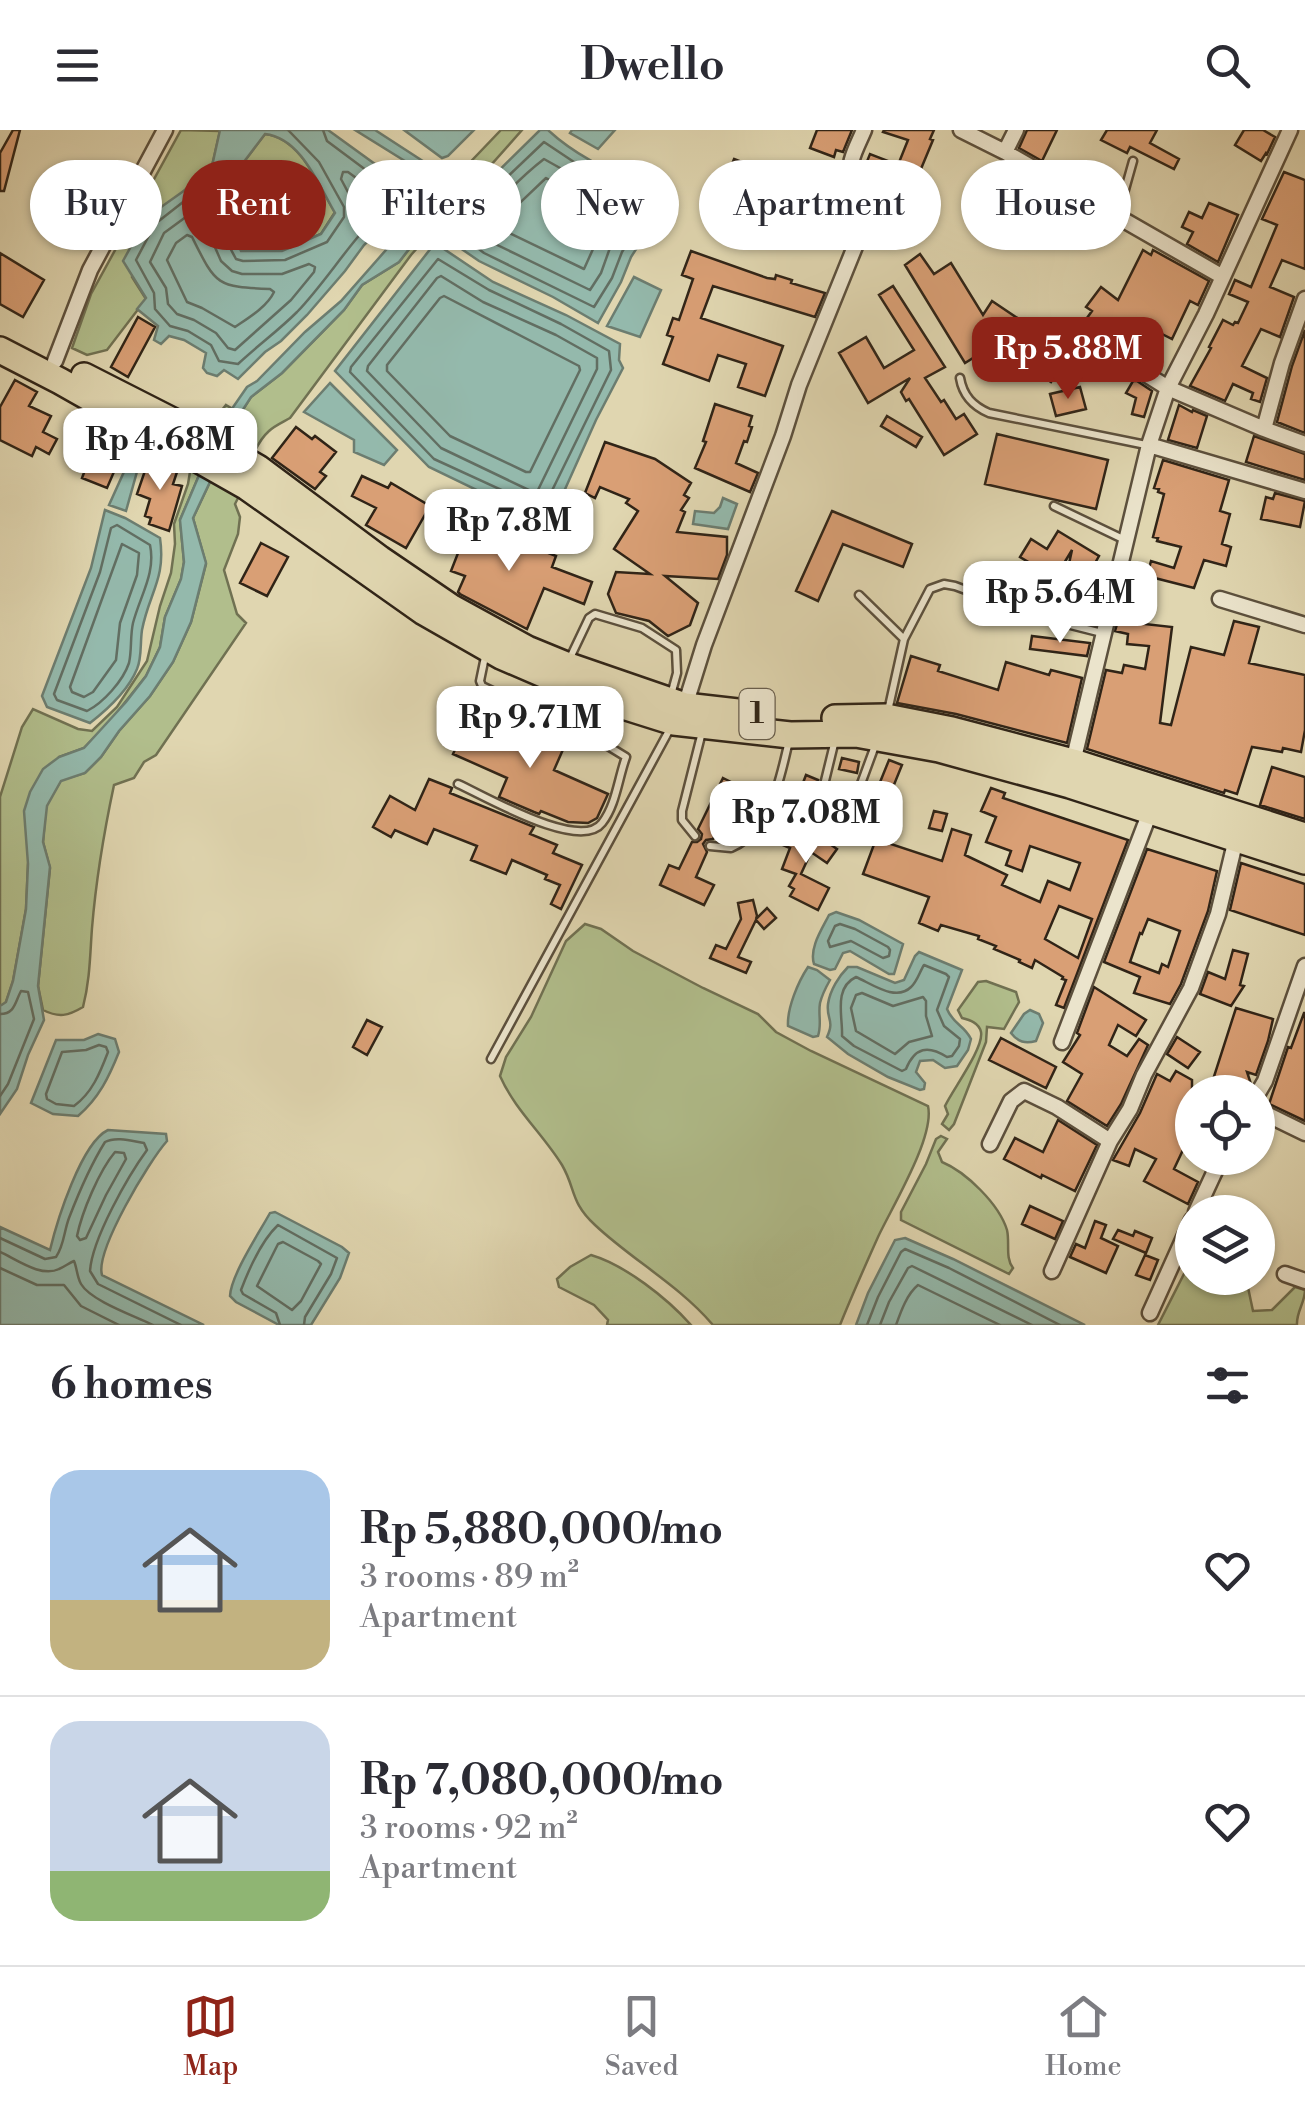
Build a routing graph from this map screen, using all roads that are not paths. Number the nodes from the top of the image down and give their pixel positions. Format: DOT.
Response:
graph roads {
  1 [pos="165,130"];
  2 [pos="864,130"];
  3 [pos="960,130"];
  4 [pos="1016,130"];
  5 [pos="1290,130"];
  6 [pos="1005,152"];
  7 [pos="1019,160"];
  8 [pos="1133,160"];
  9 [pos="1131,167"];
  10 [pos="1131,224"];
  11 [pos="1224,276"];
  12 [pos="1305,299"];
  13 [pos="0,332"];
  14 [pos="1096,343"];
  15 [pos="0,350"];
  16 [pos="55,361"];
  17 [pos="960,378"];
  18 [pos="1168,388"];
  19 [pos="1264,429"];
  20 [pos="195,444"];
  21 [pos="1305,444"];
  22 [pos="1149,446"];
  23 [pos="1305,491"];
  24 [pos="1054,506"];
  25 [pos="1126,541"];
  26 [pos="376,567"];
  27 [pos="860,595"];
  28 [pos="1220,599"];
  29 [pos="1305,625"];
  30 [pos="1104,634"];
  31 [pos="904,639"];
  32 [pos="486,647"];
  33 [pos="563,674"];
  34 [pos="676,710"];
  35 [pos="703,726"];
  36 [pos="792,727"];
  37 [pos="882,727"];
  38 [pos="836,735"];
  39 [pos="1073,762"];
  40 [pos="458,784"];
  41 [pos="1150,812"];
  42 [pos="695,836"];
  43 [pos="1305,836"];
  44 [pos="1236,839"];
  45 [pos="710,846"];
  46 [pos="1305,861"];
  47 [pos="1305,966"];
  48 [pos="1062,1042"];
  49 [pos="492,1059"];
  50 [pos="1267,1075"];
  51 [pos="1275,1118"];
  52 [pos="1305,1133"];
  53 [pos="1110,1141"];
  54 [pos="990,1144"];
  55 [pos="1175,1258"];
  56 [pos="1052,1271"];
  57 [pos="1286,1274"];
  58 [pos="1305,1281"];
  59 [pos="1150,1313"];
  1 -- 16 [label="street"];
  2 -- 34 [label="street"];
  3 -- 6 [label="street"];
  4 -- 6 [label="street"];
  5 -- 11 [label="street"];
  6 -- 7 [label="street"];
  8 -- 9 [label="lane"];
  10 -- 11 [label="street"];
  11 -- 18 [label="street"];
  12 -- 19 [label="street"];
  13 -- 16 [label="highway, 1"];
  14 -- 18 [label="street"];
  15 -- 20 [label="highway, 1"];
  16 -- 20 [label="highway, 1"];
  17 -- 22 [label="lane"];
  18 -- 19 [label="street"];
  18 -- 22 [label="street"];
  19 -- 21 [label="street"];
  20 -- 26 [label="highway, 1"];
  22 -- 23 [label="street"];
  22 -- 25 [label="street"];
  24 -- 25 [label="lane"];
  25 -- 30 [label="street"];
  26 -- 32 [label="highway, 1"];
  26 -- 33 [label="highway, 1"];
  27 -- 31 [label="lane"];
  28 -- 29 [label="street"];
  30 -- 31 [label="lane"];
  30 -- 39 [label="street"];
  31 -- 37 [label="lane"];
  32 -- 33 [label="highway, 1"];
  32 -- 40 [label="lane"];
  33 -- 34 [label="highway, 1"];
  33 -- 34 [label="lane"];
  34 -- 35 [label="highway, 1"];
  34 -- 36 [label="highway, 1"];
  34 -- 49 [label="lane"];
  35 -- 36 [label="highway, 1"];
  35 -- 42 [label="lane"];
  36 -- 37 [label="highway, 1"];
  36 -- 38 [label="highway, 1"];
  36 -- 45 [label="lane"];
  37 -- 38 [label="highway, 1"];
  37 -- 38 [label="lane"];
  37 -- 39 [label="highway, 1"];
  37 -- 41 [label="highway, 1"];
  39 -- 43 [label="highway, 1"];
  41 -- 44 [label="highway, 1"];
  41 -- 48 [label="street"];
  44 -- 46 [label="highway, 1"];
  44 -- 53 [label="street"];
  47 -- 50 [label="street"];
  51 -- 52 [label="street"];
  53 -- 54 [label="street"];
  53 -- 56 [label="street"];
  55 -- 59 [label="street"];
  57 -- 58 [label="street"];
}
